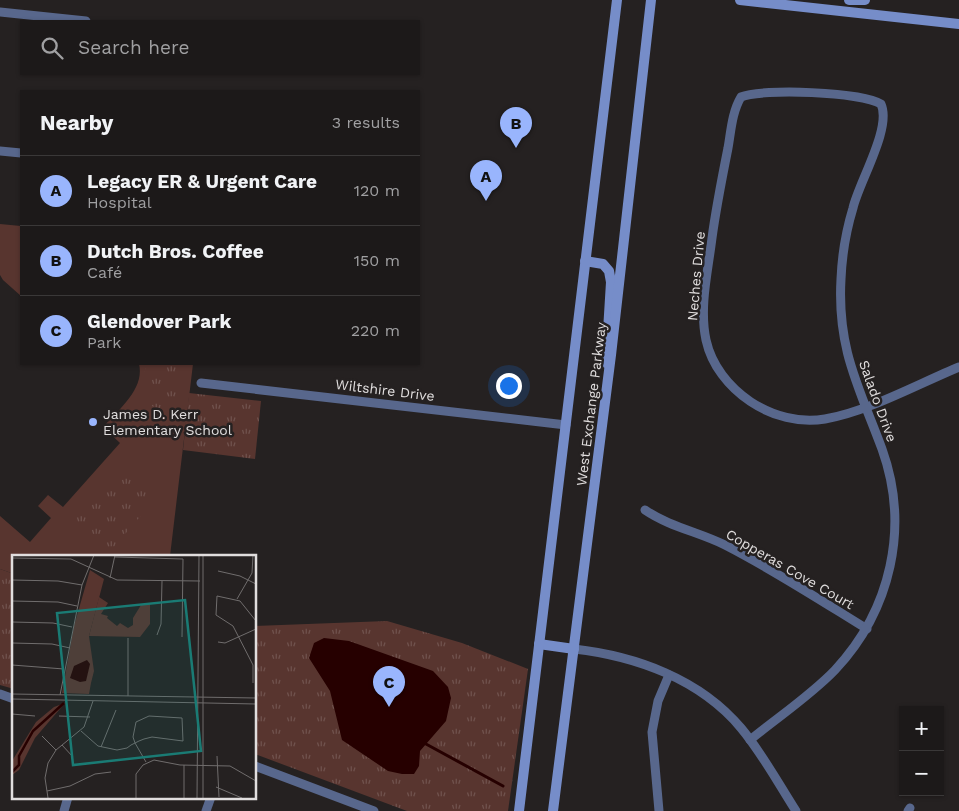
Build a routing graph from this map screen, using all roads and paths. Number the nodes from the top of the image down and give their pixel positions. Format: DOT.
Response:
graph roads {
  1 [pos="617,0"];
  2 [pos="651,0"];
  3 [pos="740,0"];
  4 [pos="791,0"];
  5 [pos="850,0"];
  6 [pos="866,0"];
  7 [pos="779,4"];
  8 [pos="0,12"];
  9 [pos="76,20"];
  10 [pos="959,24"];
  11 [pos="741,97"];
  12 [pos="0,151"];
  13 [pos="20,153"];
  14 [pos="585,261"];
  15 [pos="959,367"];
  16 [pos="608,382"];
  17 [pos="201,383"];
  18 [pos="864,407"];
  19 [pos="566,425"];
  20 [pos="645,510"];
  21 [pos="867,629"];
  22 [pos="539,644"];
  23 [pos="574,649"];
  24 [pos="669,675"];
  25 [pos="0,694"];
  26 [pos="12,698"];
  27 [pos="750,740"];
  28 [pos="256,766"];
  29 [pos="68,798"];
  30 [pos="212,798"];
  31 [pos="349,807"];
  32 [pos="64,811"];
  33 [pos="206,811"];
  34 [pos="374,811"];
  35 [pos="519,811"];
  36 [pos="553,811"];
  37 [pos="659,811"];
  38 [pos="796,811"];
  1 -- 14 [label="main road, West Exchange Parkway"];
  2 -- 16 [label="main road, West Exchange Parkway"];
  3 -- 7 [label="main road"];
  4 -- 7 [label="main road"];
  5 -- 6 [label="main road"];
  7 -- 10 [label="main road"];
  8 -- 9 [label="street"];
  11 -- 18 [label="street, Neches Drive"];
  11 -- 18 [label="street, Salado Drive"];
  12 -- 13 [label="street"];
  14 -- 16 [label="main road"];
  14 -- 19 [label="main road, West Exchange Parkway"];
  15 -- 18 [label="street, Neches Drive"];
  16 -- 23 [label="main road, West Exchange Parkway"];
  17 -- 19 [label="street, Wiltshire Drive"];
  18 -- 21 [label="street, Salado Drive"];
  19 -- 22 [label="main road, West Exchange Parkway"];
  20 -- 21 [label="street, Copperas Cove Court"];
  21 -- 27 [label="street, Salado Drive"];
  22 -- 23 [label="main road"];
  22 -- 35 [label="main road, West Exchange Parkway"];
  23 -- 24 [label="street"];
  23 -- 36 [label="main road, West Exchange Parkway"];
  24 -- 27 [label="street"];
  24 -- 37 [label="street"];
  25 -- 26 [label="street"];
  27 -- 38 [label="street"];
  28 -- 31 [label="street"];
  29 -- 32 [label="street"];
  30 -- 33 [label="street"];
  31 -- 34 [label="street"];
}
